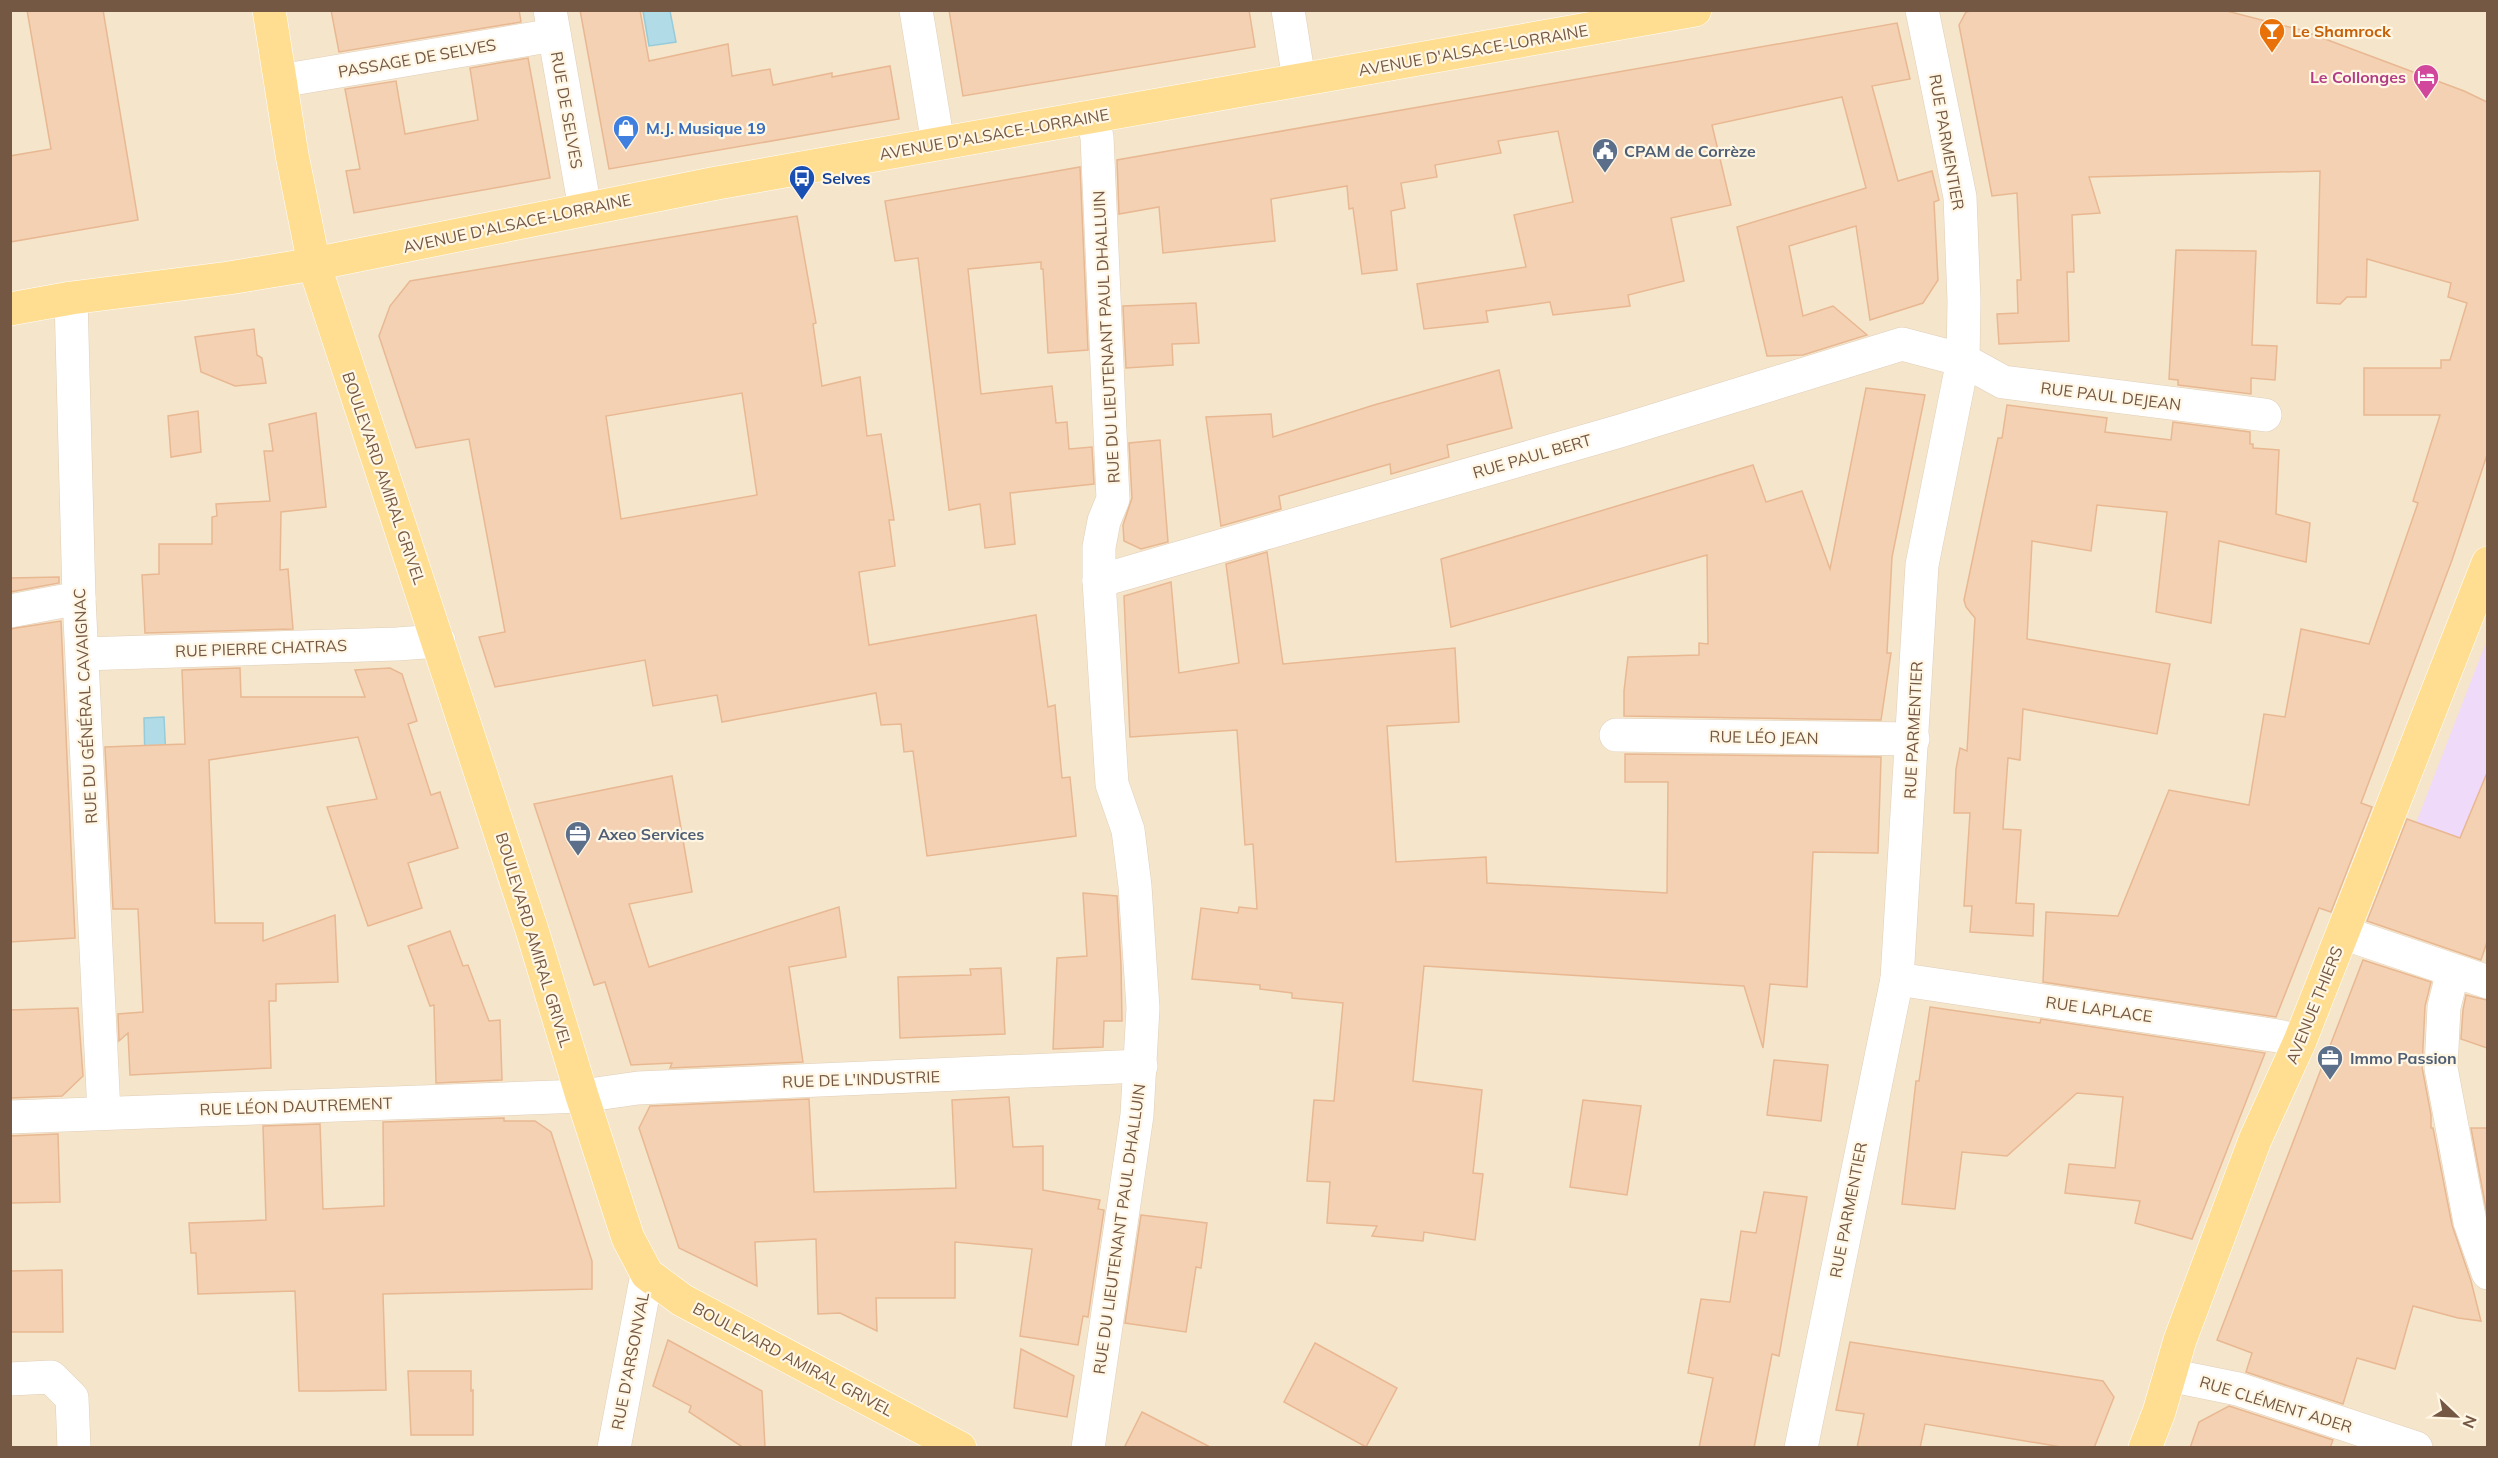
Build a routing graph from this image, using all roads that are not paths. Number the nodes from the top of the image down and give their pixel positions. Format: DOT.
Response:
graph roads {
  1 [pos="269,10"];
  2 [pos="916,10"];
  3 [pos="1288,10"];
  4 [pos="1695,10"];
  5 [pos="1922,10"];
  6 [pos="1642,15"];
  7 [pos="552,23"];
  8 [pos="1299,80"];
  9 [pos="280,81"];
  10 [pos="1092,118"];
  11 [pos="938,144"];
  12 [pos="585,209"];
  13 [pos="314,264"];
  14 [pos="70,298"];
  15 [pos="10,309"];
  16 [pos="1963,360"];
  17 [pos="2265,415"];
  18 [pos="2487,563"];
  19 [pos="1100,581"];
  20 [pos="80,598"];
  21 [pos="10,611"];
  22 [pos="439,641"];
  23 [pos="83,654"];
  24 [pos="1616,735"];
  25 [pos="1913,739"];
  26 [pos="2343,933"];
  27 [pos="2453,971"];
  28 [pos="1897,979"];
  29 [pos="2487,982"];
  30 [pos="2300,1041"];
  31 [pos="1141,1066"];
  32 [pos="582,1096"];
  33 [pos="104,1113"];
  34 [pos="10,1117"];
  35 [pos="2487,1273"];
  36 [pos="646,1274"];
  37 [pos="2169,1375"];
  38 [pos="10,1379"];
  39 [pos="74,1448"];
  40 [pos="614,1448"];
  41 [pos="960,1448"];
  42 [pos="1088,1448"];
  43 [pos="1801,1448"];
  44 [pos="2145,1448"];
  45 [pos="2416,1448"];
  1 -- 9 [label="main road, BOULEVARD AMIRAL GRIVEL"];
  2 -- 11 [label="street"];
  3 -- 8 [label="street"];
  4 -- 6 [label="main road, AVENUE D'ALSACE-LORRAINE"];
  5 -- 16 [label="street, RUE PARMENTIER"];
  6 -- 8 [label="main road, AVENUE D'ALSACE-LORRAINE"];
  7 -- 9 [label="street, PASSAGE DE SELVES"];
  7 -- 12 [label="street, RUE DE SELVES"];
  8 -- 10 [label="main road, AVENUE D'ALSACE-LORRAINE"];
  9 -- 13 [label="main road, BOULEVARD AMIRAL GRIVEL"];
  10 -- 11 [label="main road, AVENUE D'ALSACE-LORRAINE"];
  10 -- 19 [label="street, RUE DU LIEUTENANT PAUL DHALLUIN"];
  11 -- 12 [label="main road, AVENUE D'ALSACE-LORRAINE"];
  12 -- 13 [label="main road, AVENUE D'ALSACE-LORRAINE"];
  13 -- 14 [label="main road, AVENUE D'ALSACE-LORRAINE"];
  13 -- 22 [label="main road, BOULEVARD AMIRAL GRIVEL"];
  14 -- 15 [label="main road, AVENUE D'ALSACE-LORRAINE"];
  14 -- 20 [label="street, RUE DU GÉNÉRAL CAVAIGNAC"];
  16 -- 17 [label="street, RUE PAUL DEJEAN"];
  16 -- 19 [label="street, RUE PAUL BERT"];
  16 -- 25 [label="street, RUE PARMENTIER"];
  18 -- 26 [label="main road, AVENUE THIERS"];
  19 -- 31 [label="street, RUE DU LIEUTENANT PAUL DHALLUIN"];
  20 -- 21 [label="street"];
  20 -- 23 [label="street, RUE DU GÉNÉRAL CAVAIGNAC"];
  22 -- 23 [label="street, RUE PIERRE CHATRAS"];
  22 -- 32 [label="main road, BOULEVARD AMIRAL GRIVEL"];
  23 -- 33 [label="street, RUE DU GÉNÉRAL CAVAIGNAC"];
  24 -- 25 [label="street, RUE LÉO JEAN"];
  25 -- 28 [label="street, RUE PARMENTIER"];
  26 -- 27 [label="street"];
  26 -- 30 [label="main road, AVENUE THIERS"];
  27 -- 29 [label="street"];
  27 -- 35 [label="street"];
  28 -- 30 [label="street, RUE LAPLACE"];
  28 -- 43 [label="street, RUE PARMENTIER"];
  30 -- 37 [label="main road, AVENUE THIERS"];
  31 -- 32 [label="street, RUE DE L'INDUSTRIE"];
  31 -- 42 [label="street, RUE DU LIEUTENANT PAUL DHALLUIN"];
  32 -- 33 [label="street, RUE LÉON DAUTREMENT"];
  32 -- 36 [label="main road, BOULEVARD AMIRAL GRIVEL"];
  33 -- 34 [label="street, RUE LÉON DAUTREMENT"];
  36 -- 40 [label="street, RUE D'ARSONVAL"];
  36 -- 41 [label="main road, BOULEVARD AMIRAL GRIVEL"];
  37 -- 44 [label="main road, AVENUE THIERS"];
  37 -- 45 [label="street, RUE CLÉMENT ADER"];
  38 -- 39 [label="street"];
}
